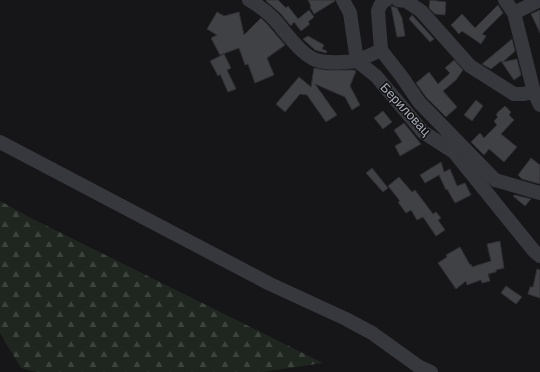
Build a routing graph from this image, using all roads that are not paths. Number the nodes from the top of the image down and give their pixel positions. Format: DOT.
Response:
graph roads {
  1 [pos="249,0"];
  2 [pos="344,0"];
  3 [pos="386,0"];
  4 [pos="398,0"];
  5 [pos="505,0"];
  6 [pos="540,0"];
  7 [pos="514,13"];
  8 [pos="381,50"];
  9 [pos="357,61"];
  10 [pos="534,92"];
  11 [pos="540,105"];
  12 [pos="0,142"];
  13 [pos="540,194"];
  14 [pos="540,256"];
  15 [pos="431,372"];
  1 -- 9 [label="street"];
  2 -- 9 [label="street"];
  3 -- 8 [label="street"];
  4 -- 10 [label="street"];
  5 -- 7 [label="street"];
  6 -- 7 [label="street"];
  7 -- 10 [label="street"];
  8 -- 9 [label="street"];
  8 -- 13 [label="street"];
  9 -- 14 [label="street, Бериловац"];
  10 -- 11 [label="street"];
  12 -- 15 [label="street"];
}
